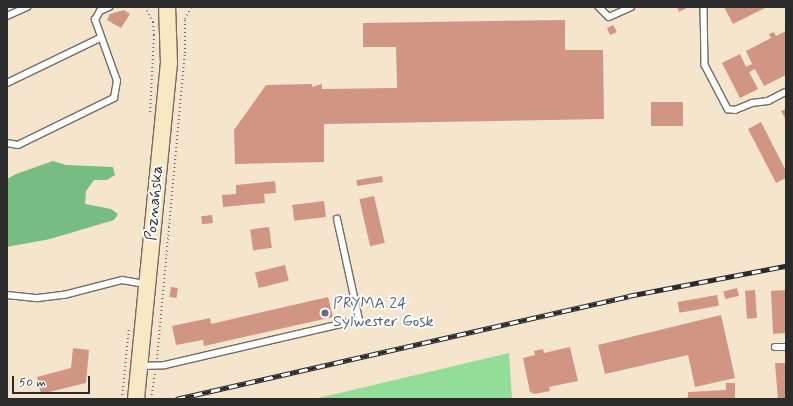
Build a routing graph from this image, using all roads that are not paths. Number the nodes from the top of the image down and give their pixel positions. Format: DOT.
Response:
graph roads {
  1 [pos="27,7"];
  2 [pos="105,7"];
  3 [pos="167,7"];
  4 [pos="599,7"];
  5 [pos="631,7"];
  6 [pos="704,7"];
  7 [pos="7,16"];
  8 [pos="100,38"];
  9 [pos="7,83"];
  10 [pos="786,92"];
  11 [pos="7,143"];
  12 [pos="336,219"];
  13 [pos="148,284"];
  14 [pos="7,295"];
  15 [pos="775,347"];
  16 [pos="786,347"];
  17 [pos="139,366"];
  18 [pos="136,399"];
  1 -- 7 [label="lane"];
  2 -- 8 [label="lane"];
  3 -- 13 [label="main road, Poznańska"];
  4 -- 5 [label="lane"];
  6 -- 10 [label="lane"];
  8 -- 9 [label="lane"];
  8 -- 11 [label="lane"];
  12 -- 17 [label="lane"];
  13 -- 14 [label="lane"];
  13 -- 17 [label="main road, Poznańska"];
  15 -- 16 [label="lane"];
  17 -- 18 [label="main road, Poznańska"];
}
